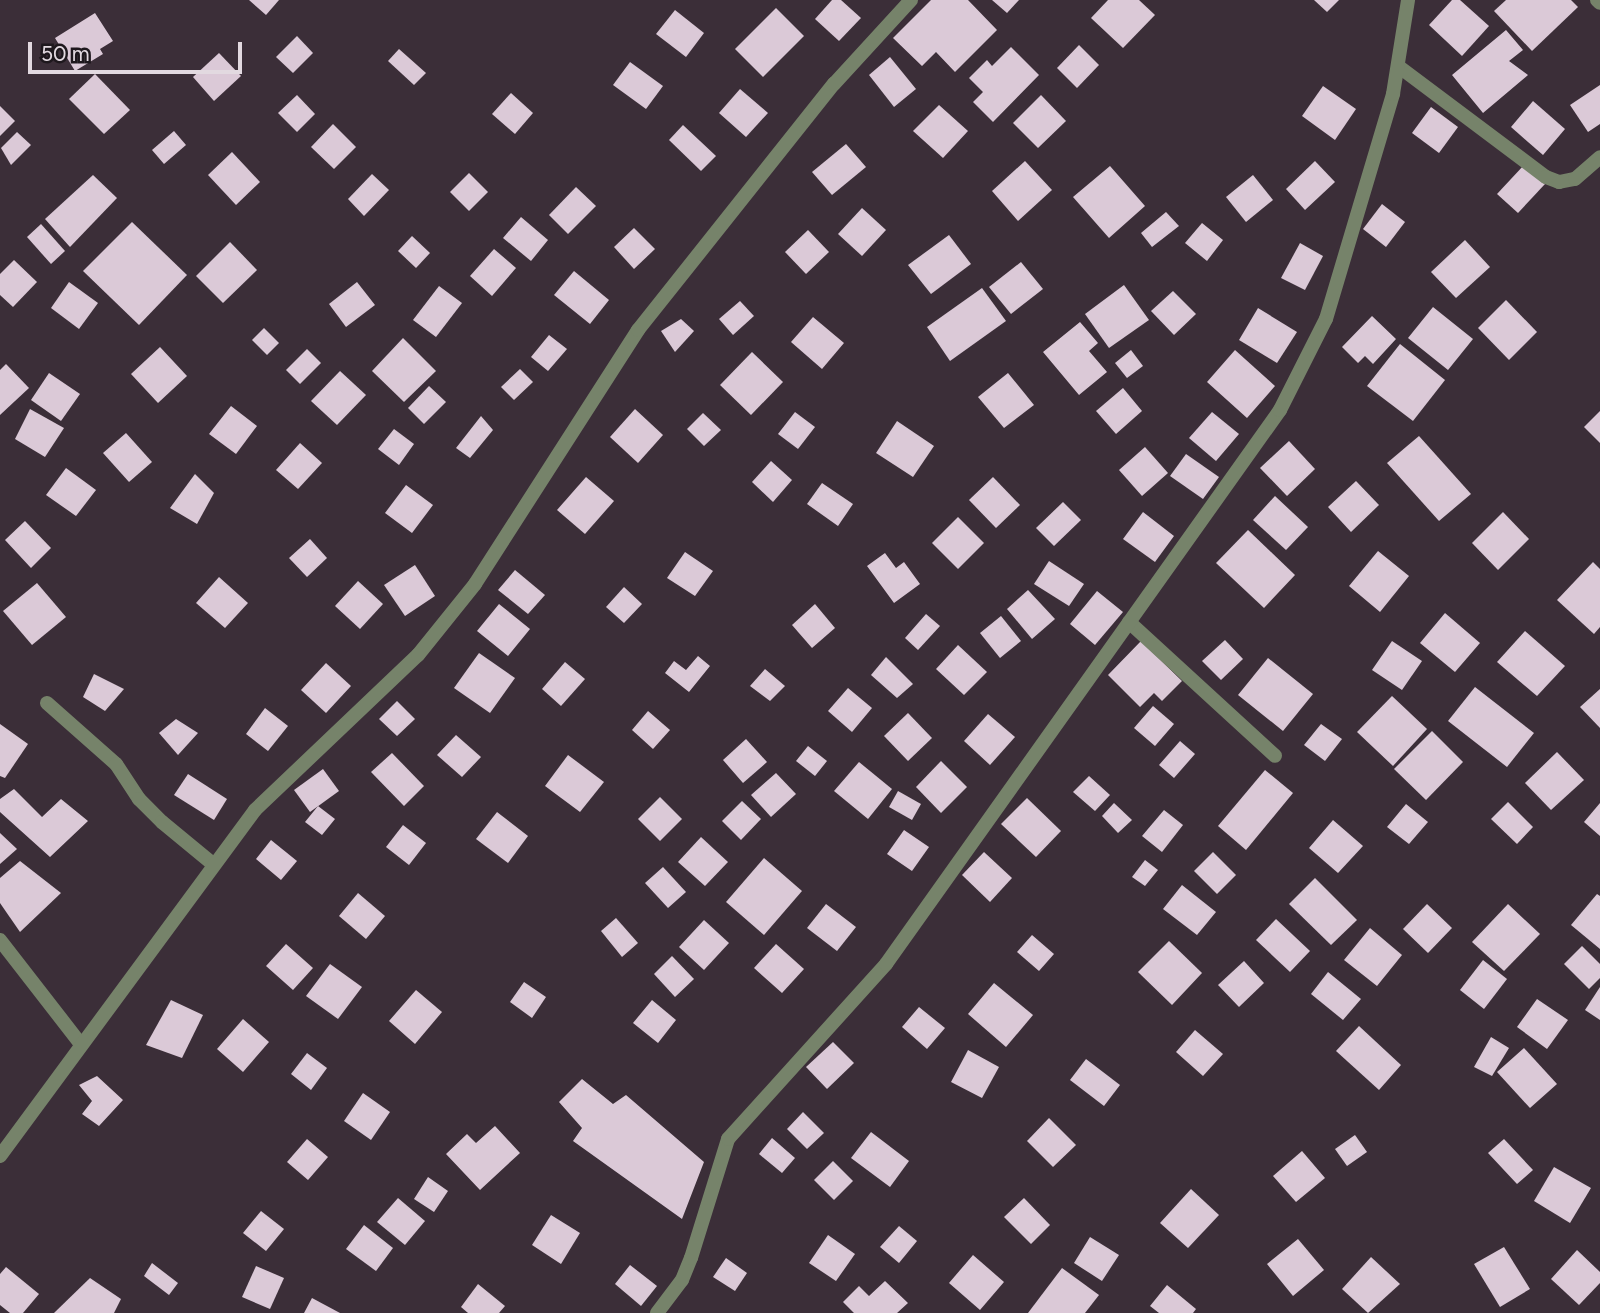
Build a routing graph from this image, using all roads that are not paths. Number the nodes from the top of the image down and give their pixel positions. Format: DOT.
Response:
graph roads {
  1 [pos="911,0"];
  2 [pos="1408,0"];
  3 [pos="1398,66"];
  4 [pos="1600,158"];
  5 [pos="1129,622"];
  6 [pos="47,702"];
  7 [pos="1275,756"];
  8 [pos="213,864"];
  9 [pos="0,940"];
  10 [pos="80,1042"];
  11 [pos="0,1156"];
  12 [pos="657,1313"];
  1 -- 8 [label="street"];
  2 -- 3 [label="street"];
  3 -- 4 [label="street"];
  3 -- 5 [label="street"];
  5 -- 7 [label="street"];
  5 -- 12 [label="street"];
  6 -- 8 [label="street"];
  8 -- 10 [label="street"];
  9 -- 10 [label="street"];
  10 -- 11 [label="street"];
}
